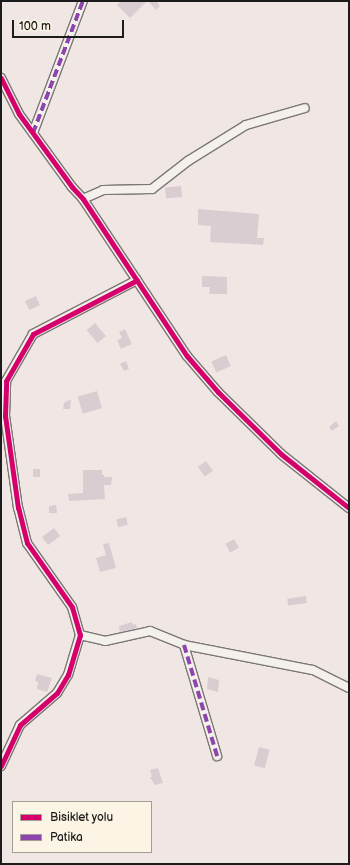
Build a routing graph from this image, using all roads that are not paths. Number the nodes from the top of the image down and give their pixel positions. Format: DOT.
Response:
graph roads {
  1 [pos="83,1"];
  2 [pos="1,78"];
  3 [pos="305,108"];
  4 [pos="33,133"];
  5 [pos="83,198"];
  6 [pos="137,280"];
  7 [pos="349,508"];
  8 [pos="80,635"];
  9 [pos="184,645"];
  10 [pos="349,688"];
  11 [pos="217,756"];
  12 [pos="1,766"];
  1 -- 4 [label="street"];
  2 -- 4 [label="street"];
  3 -- 5 [label="street"];
  4 -- 5 [label="street"];
  5 -- 6 [label="street"];
  6 -- 7 [label="street"];
  6 -- 8 [label="street"];
  8 -- 9 [label="street"];
  8 -- 12 [label="street"];
  9 -- 10 [label="street"];
  9 -- 11 [label="street"];
}
